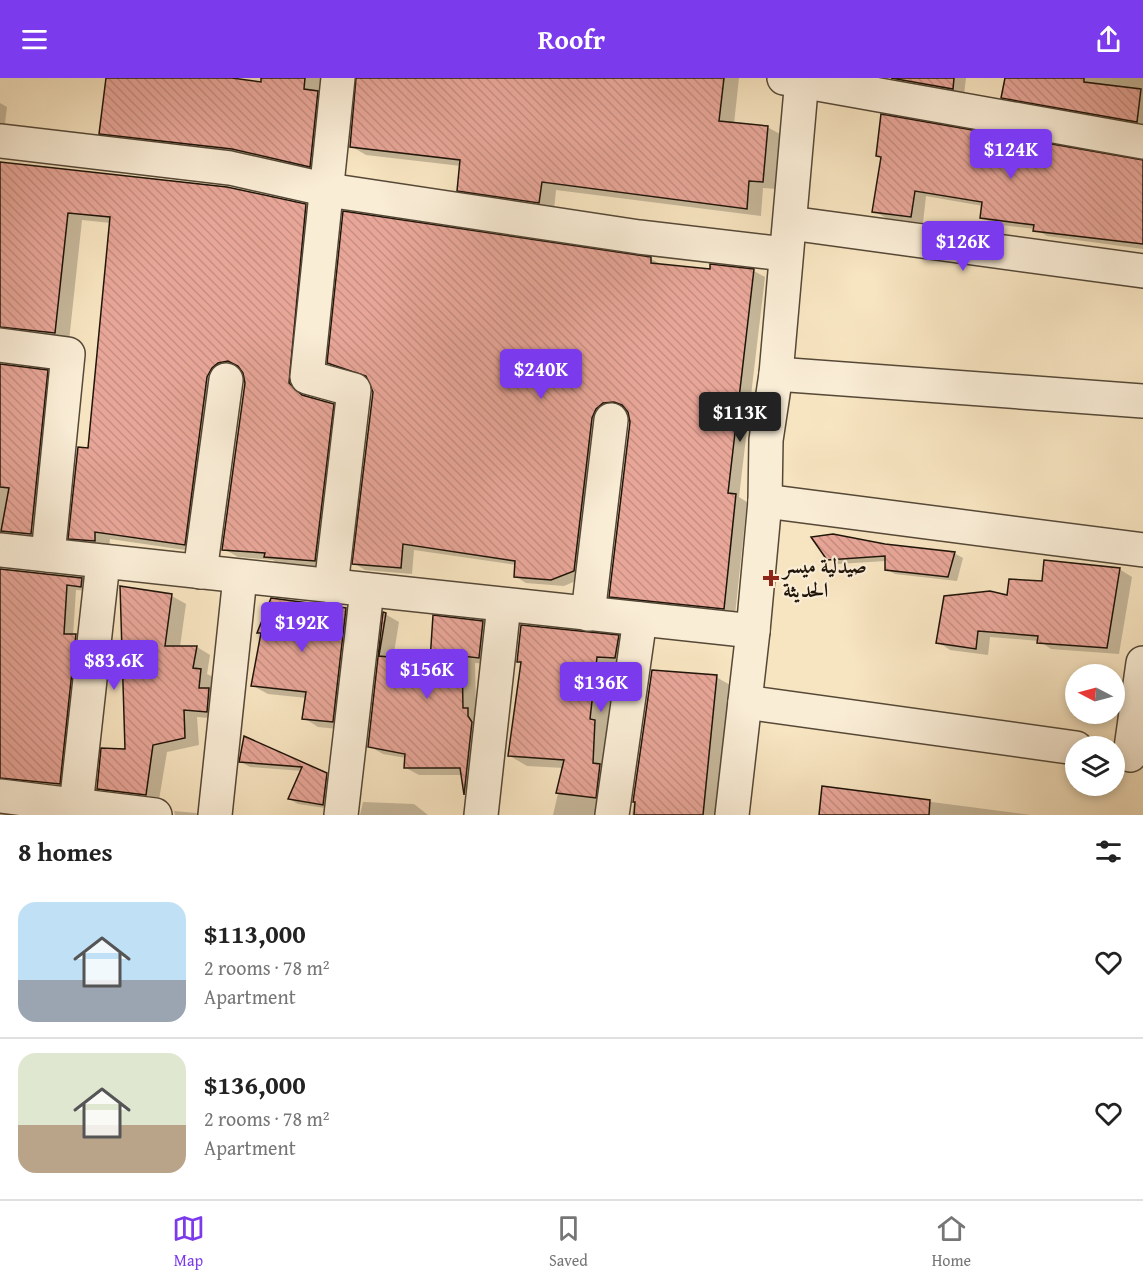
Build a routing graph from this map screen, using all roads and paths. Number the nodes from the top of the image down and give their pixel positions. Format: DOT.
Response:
graph roads {
  1 [pos="338,78"];
  2 [pos="796,79"];
  3 [pos="0,141"];
  4 [pos="1143,142"];
  5 [pos="328,189"];
  6 [pos="788,238"];
  7 [pos="1143,271"];
  8 [pos="0,345"];
  9 [pos="776,374"];
  10 [pos="226,380"];
  11 [pos="1143,401"];
  12 [pos="611,420"];
  13 [pos="765,501"];
  14 [pos="0,550"];
  15 [pos="1143,550"];
  16 [pos="48,555"];
  17 [pos="103,562"];
  18 [pos="200,572"];
  19 [pos="240,577"];
  20 [pos="331,586"];
  21 [pos="367,590"];
  22 [pos="504,605"];
  23 [pos="588,614"];
  24 [pos="640,619"];
  25 [pos="753,631"];
  26 [pos="1143,663"];
  27 [pos="745,702"];
  28 [pos="1065,746"];
  29 [pos="1129,755"];
  30 [pos="0,796"];
  31 [pos="75,810"];
  32 [pos="155,815"];
  33 [pos="214,815"];
  34 [pos="341,815"];
  35 [pos="481,815"];
  36 [pos="612,815"];
  37 [pos="732,815"];
  1 -- 5 [label="street"];
  2 -- 4 [label="street"];
  2 -- 6 [label="street"];
  3 -- 5 [label="street"];
  5 -- 6 [label="street"];
  5 -- 20 [label="street"];
  6 -- 7 [label="street"];
  6 -- 9 [label="street"];
  8 -- 16 [label="street"];
  9 -- 11 [label="street"];
  9 -- 13 [label="street"];
  10 -- 18 [label="street"];
  12 -- 23 [label="street"];
  13 -- 15 [label="street"];
  13 -- 25 [label="street"];
  14 -- 16 [label="street"];
  16 -- 17 [label="street"];
  17 -- 18 [label="street"];
  17 -- 31 [label="street"];
  18 -- 19 [label="street"];
  19 -- 20 [label="street"];
  19 -- 33 [label="street"];
  20 -- 21 [label="street"];
  21 -- 22 [label="street"];
  21 -- 34 [label="street"];
  22 -- 23 [label="street"];
  22 -- 35 [label="street"];
  23 -- 24 [label="street"];
  24 -- 25 [label="street"];
  24 -- 36 [label="street"];
  25 -- 27 [label="street"];
  26 -- 29 [label="street"];
  27 -- 28 [label="street"];
  27 -- 37 [label="street"];
  30 -- 31 [label="street"];
  31 -- 32 [label="street"];
}
